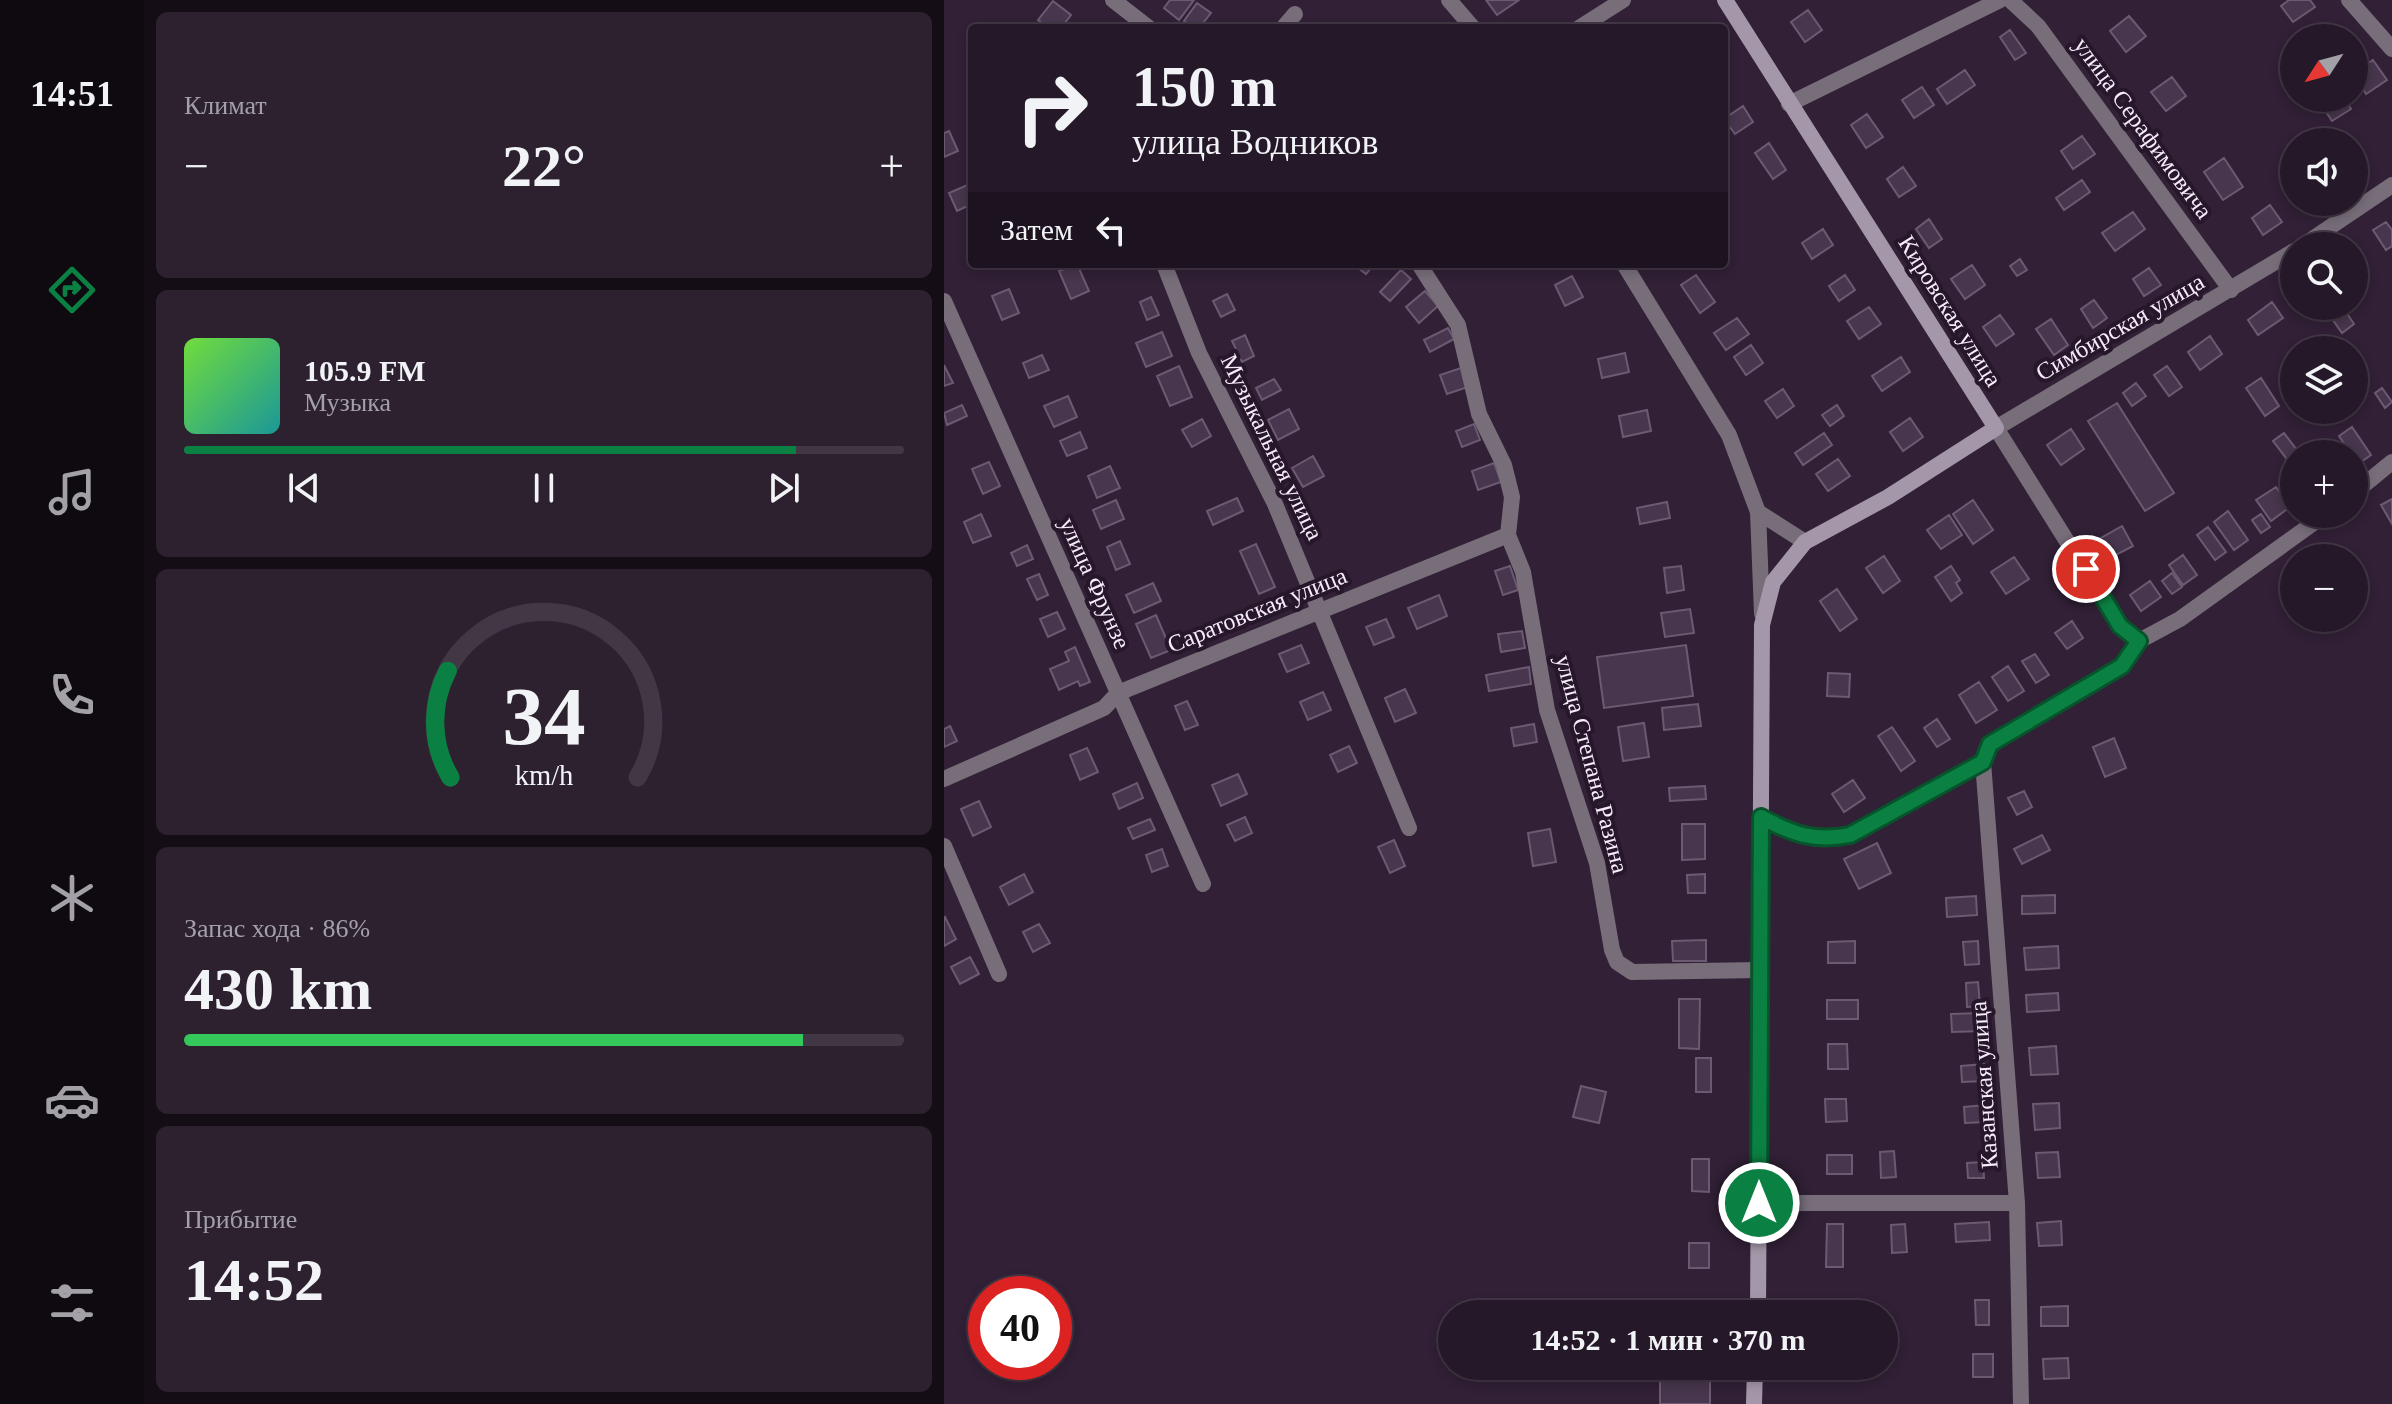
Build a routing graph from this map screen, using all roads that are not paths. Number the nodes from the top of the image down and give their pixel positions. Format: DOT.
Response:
graph roads {
  1 [pos="1113,0"];
  2 [pos="1449,0"];
  3 [pos="1623,0"];
  4 [pos="1725,0"];
  5 [pos="2000,0"];
  6 [pos="2010,0"];
  7 [pos="2349,0"];
  8 [pos="1295,14"];
  9 [pos="1144,24"];
  10 [pos="1286,24"];
  11 [pos="1470,24"];
  12 [pos="1585,24"];
  13 [pos="2392,49"];
  14 [pos="1789,104"];
  15 [pos="2392,185"];
  16 [pos="2323,232"];
  17 [pos="2280,260"];
  18 [pos="1166,268"];
  19 [pos="1422,268"];
  20 [pos="1626,268"];
  21 [pos="2231,290"];
  22 [pos="944,301"];
  23 [pos="1996,428"];
  24 [pos="2392,462"];
  25 [pos="2368,482"];
  26 [pos="1758,512"];
  27 [pos="2307,528"];
  28 [pos="1508,535"];
  29 [pos="1805,542"];
  30 [pos="1319,610"];
  31 [pos="1762,625"];
  32 [pos="2139,641"];
  33 [pos="1118,693"];
  34 [pos="1983,762"];
  35 [pos="944,779"];
  36 [pos="1761,817"];
  37 [pos="1409,828"];
  38 [pos="944,846"];
  39 [pos="1203,884"];
  40 [pos="1760,970"];
  41 [pos="999,974"];
  42 [pos="1759,1203"];
  43 [pos="2017,1203"];
  44 [pos="1758,1300"];
  45 [pos="1755,1380"];
  46 [pos="1754,1404"];
  47 [pos="2021,1404"];
  1 -- 9 [label="street"];
  2 -- 11 [label="street"];
  3 -- 12 [label="street"];
  4 -- 14 [label="street, Кировская улица"];
  5 -- 14 [label="street"];
  6 -- 21 [label="street, улица Серафимовича"];
  7 -- 13 [label="street"];
  8 -- 10 [label="street"];
  14 -- 23 [label="street, Кировская улица"];
  15 -- 16 [label="street"];
  17 -- 21 [label="street, Симбирская улица"];
  18 -- 30 [label="street, Музыкальная улица"];
  19 -- 28 [label="street, улица Степана Разина"];
  20 -- 26 [label="street"];
  21 -- 23 [label="street, Симбирская улица"];
  22 -- 33 [label="street, улица Фрунзе"];
  23 -- 29 [label="street, Симбирская улица"];
  23 -- 32 [label="street, Кировская улица"];
  24 -- 25 [label="street"];
  26 -- 29 [label="street"];
  26 -- 31 [label="street"];
  27 -- 32 [label="street"];
  28 -- 30 [label="street, Саратовская улица"];
  28 -- 40 [label="street, улица Степана Разина"];
  29 -- 31 [label="street"];
  30 -- 33 [label="street, Саратовская улица"];
  30 -- 37 [label="street, Музыкальная улица"];
  31 -- 36 [label="street"];
  32 -- 34 [label="street"];
  33 -- 35 [label="street, Саратовская улица"];
  33 -- 39 [label="street, улица Фрунзе"];
  34 -- 36 [label="street"];
  34 -- 43 [label="street, Казанская улица"];
  36 -- 40 [label="street"];
  38 -- 41 [label="street"];
  40 -- 42 [label="street"];
  42 -- 43 [label="street"];
  42 -- 44 [label="street"];
  43 -- 47 [label="street, Казанская улица"];
  45 -- 46 [label="street"];
}
